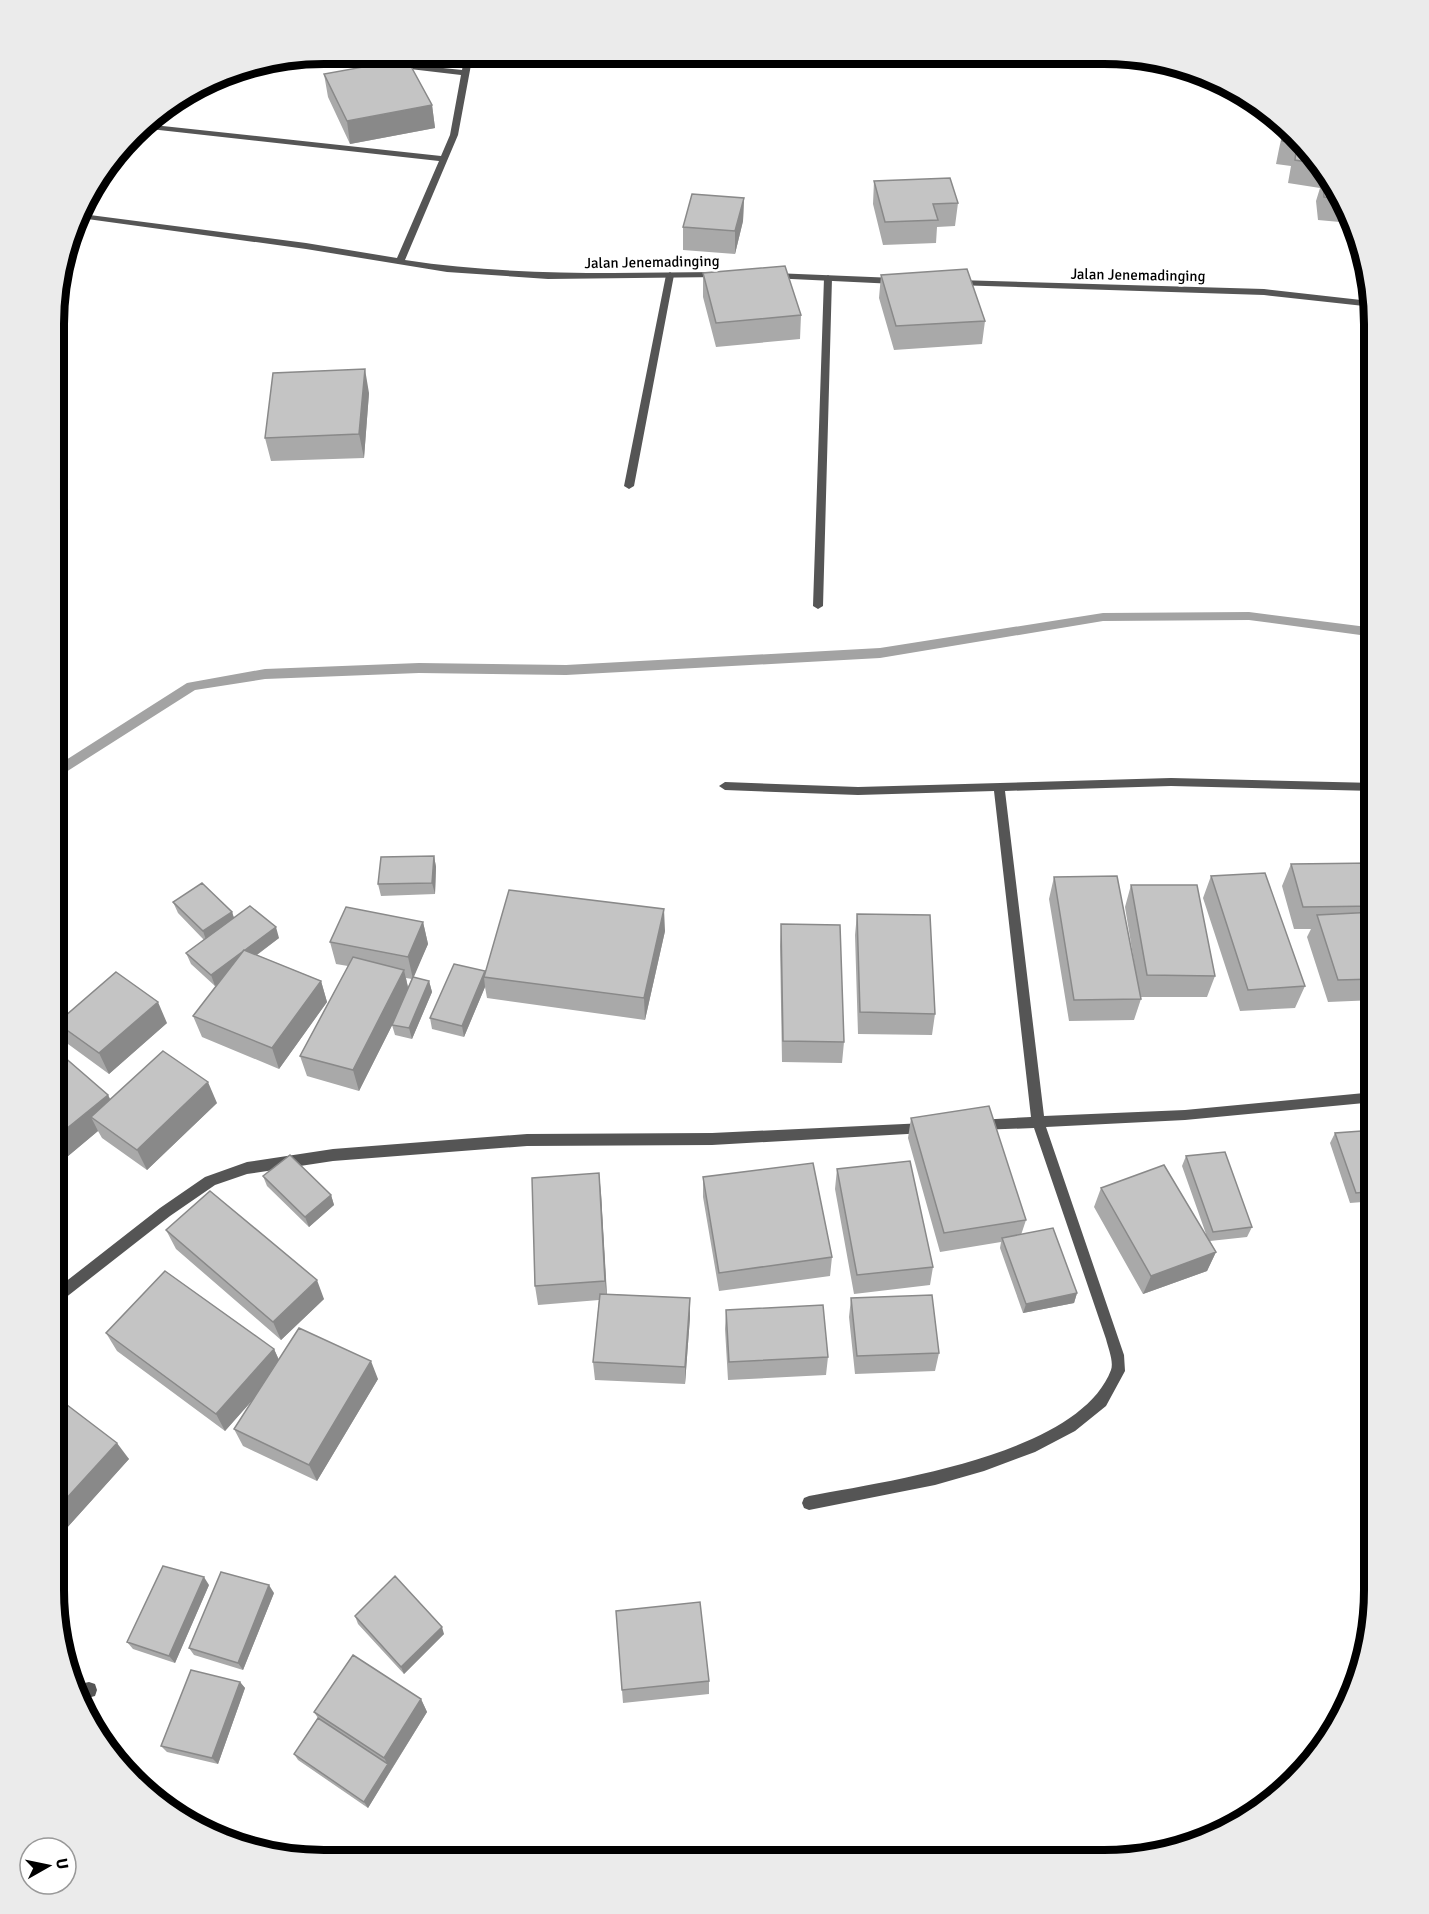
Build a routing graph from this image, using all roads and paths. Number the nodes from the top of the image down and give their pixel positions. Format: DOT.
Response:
graph roads {
  1 [pos="384,64"];
  2 [pos="467,64"];
  3 [pos="466,73"];
  4 [pos="155,127"];
  5 [pos="442,159"];
  6 [pos="88,217"];
  7 [pos="399,261"];
  8 [pos="670,275"];
  9 [pos="726,275"];
  10 [pos="759,275"];
  11 [pos="828,278"];
  12 [pos="911,282"];
  13 [pos="945,283"];
  14 [pos="1364,303"];
  15 [pos="629,486"];
  16 [pos="818,606"];
  17 [pos="725,786"];
  18 [pos="1364,788"];
  19 [pos="999,789"];
  20 [pos="1364,1098"];
  21 [pos="1038,1122"];
  22 [pos="969,1126"];
  23 [pos="934,1128"];
  24 [pos="64,1292"];
  25 [pos="809,1503"];
  1 -- 3 [label="street"];
  2 -- 3 [label="street"];
  3 -- 5 [label="street"];
  4 -- 5 [label="street"];
  5 -- 7 [label="street"];
  6 -- 7 [label="street, Jalan Jenemadinging"];
  7 -- 8 [label="street, Jalan Jenemadinging"];
  8 -- 9 [label="street, Jalan Jenemadinging"];
  8 -- 15 [label="street"];
  10 -- 11 [label="street"];
  11 -- 12 [label="street"];
  11 -- 16 [label="street"];
  13 -- 14 [label="street, Jalan Jenemadinging"];
  17 -- 19 [label="street"];
  18 -- 19 [label="street"];
  19 -- 21 [label="street"];
  20 -- 21 [label="street"];
  21 -- 22 [label="street"];
  21 -- 25 [label="street"];
  23 -- 24 [label="street"];
}
